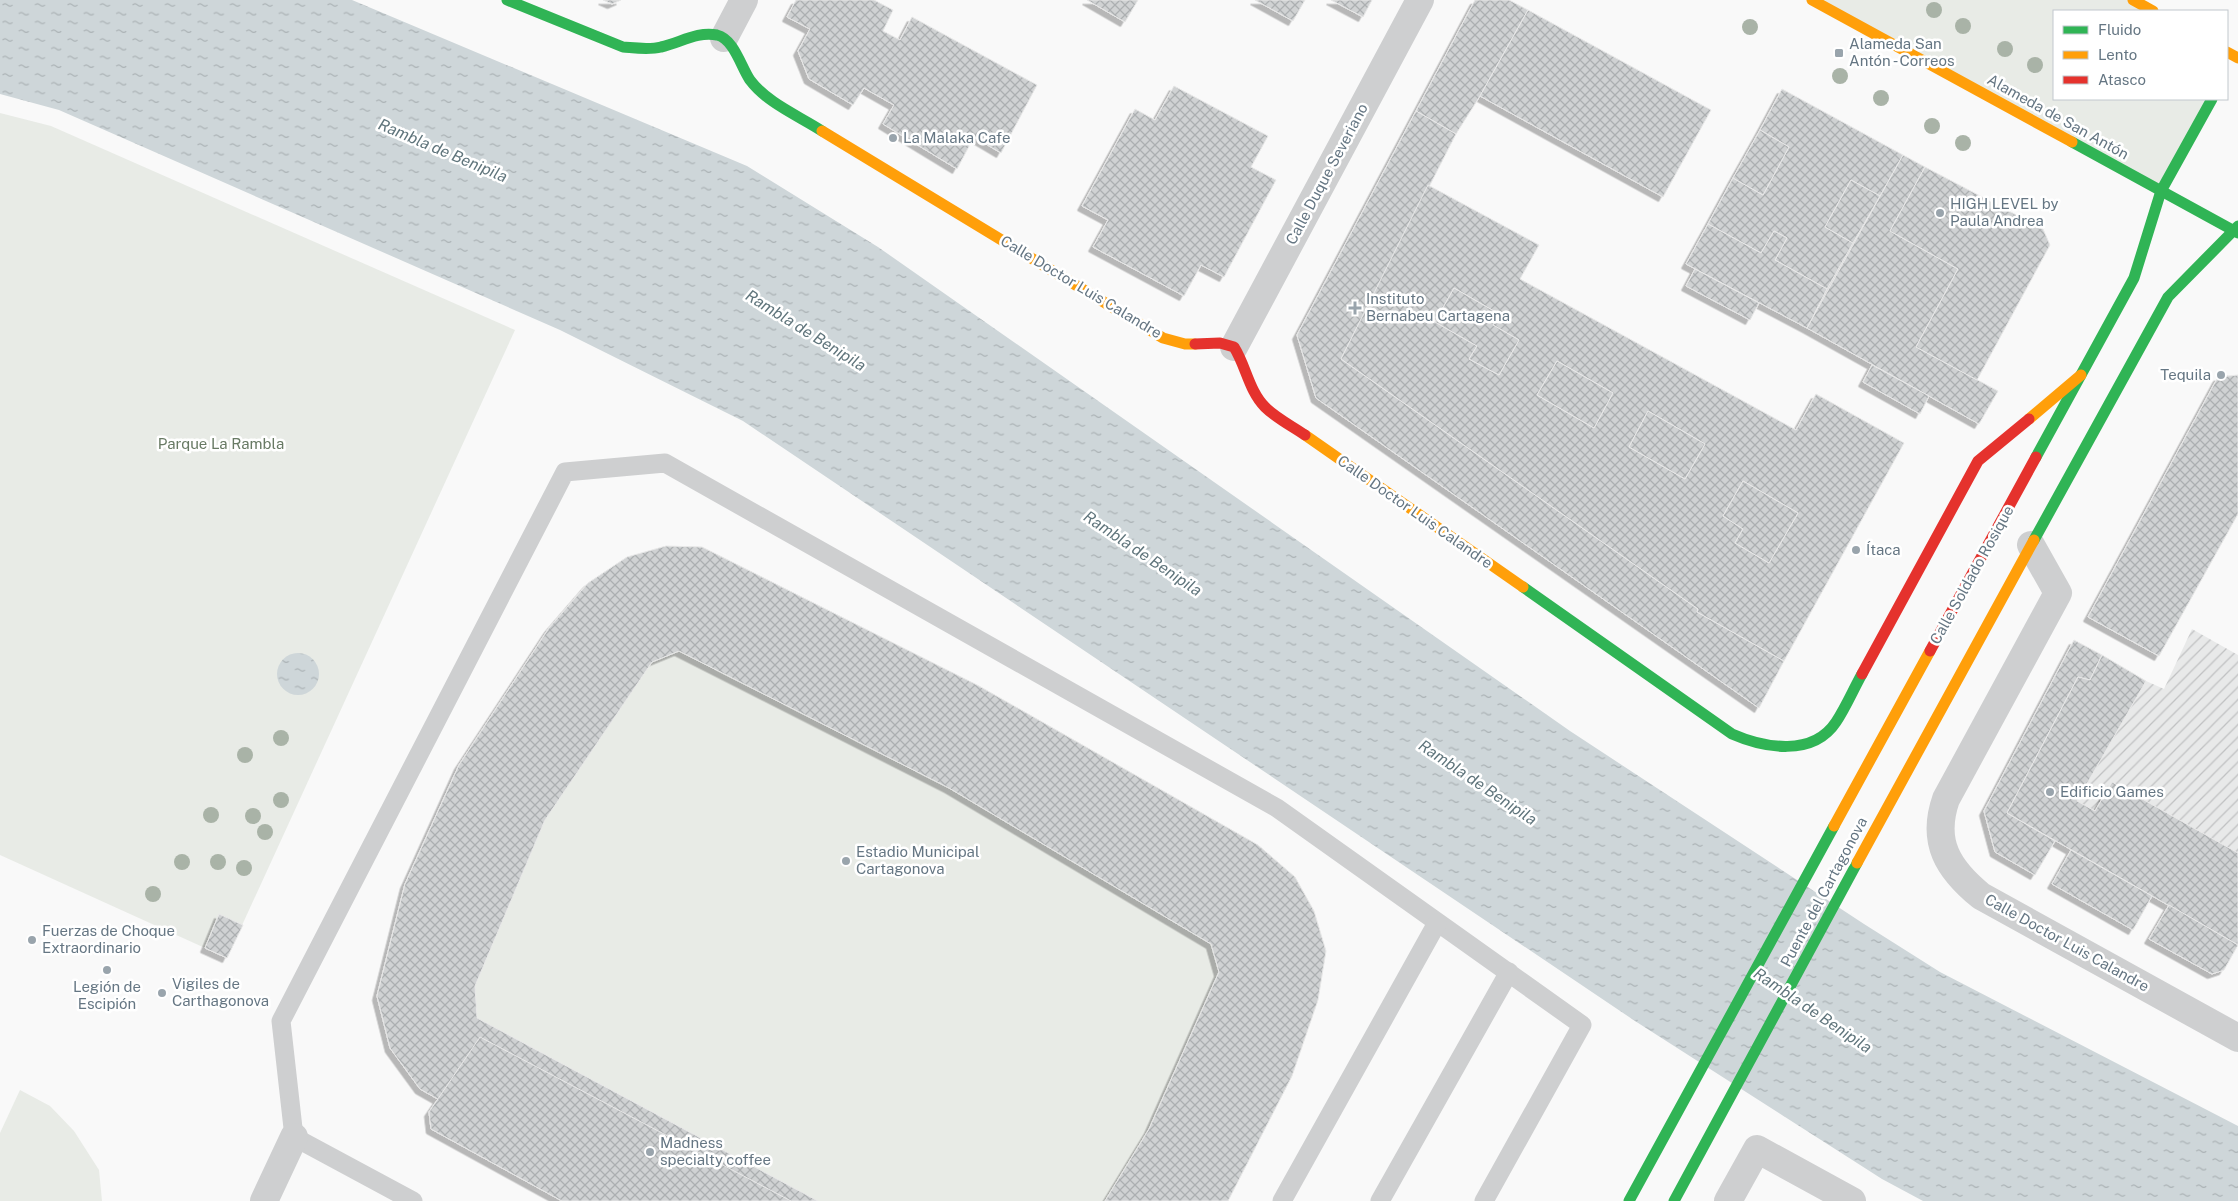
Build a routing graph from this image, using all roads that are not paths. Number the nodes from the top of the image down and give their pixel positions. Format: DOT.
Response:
graph roads {
  1 [pos="507,0"];
  2 [pos="744,0"];
  3 [pos="1420,0"];
  4 [pos="1812,0"];
  5 [pos="2133,0"];
  6 [pos="2151,10"];
  7 [pos="724,38"];
  8 [pos="2211,100"];
  9 [pos="2161,191"];
  10 [pos="2237,230"];
  11 [pos="1234,347"];
  12 [pos="2081,376"];
  13 [pos="2031,545"];
  14 [pos="1828,732"];
  15 [pos="1863,775"];
  16 [pos="1437,923"];
  17 [pos="1509,972"];
  18 [pos="2238,1038"];
  19 [pos="294,1137"];
  20 [pos="264,1201"];
  21 [pos="413,1201"];
  22 [pos="1282,1201"];
  23 [pos="1380,1201"];
  24 [pos="1484,1201"];
  25 [pos="1629,1201"];
  26 [pos="1674,1201"];
  27 [pos="1728,1201"];
  28 [pos="1852,1201"];
  1 -- 7 [label="main road"];
  2 -- 7 [label="street"];
  3 -- 11 [label="street, Calle Duque Severiano"];
  4 -- 9 [label="main road, Alameda de San Antón"];
  5 -- 6 [label="main road"];
  7 -- 11 [label="main road, Calle Doctor Luis Calandre"];
  8 -- 9 [label="main road, Calle Soldado Rosique"];
  9 -- 10 [label="main road, Alameda de San Antón"];
  9 -- 12 [label="main road, Calle Soldado Rosique"];
  10 -- 13 [label="main road"];
  11 -- 14 [label="main road, Calle Doctor Luis Calandre"];
  12 -- 14 [label="main road, Calle Soldado Rosique"];
  12 -- 15 [label="main road, Calle Soldado Rosique"];
  13 -- 18 [label="street, Calle Doctor Luis Calandre"];
  13 -- 26 [label="main road, Puente del Cartagonova"];
  15 -- 25 [label="main road, Puente del Cartagonova"];
  16 -- 17 [label="lane"];
  16 -- 19 [label="lane"];
  16 -- 22 [label="lane"];
  17 -- 23 [label="lane"];
  17 -- 24 [label="lane"];
  19 -- 20 [label="street"];
  19 -- 21 [label="lane"];
  27 -- 28 [label="street"];
}
